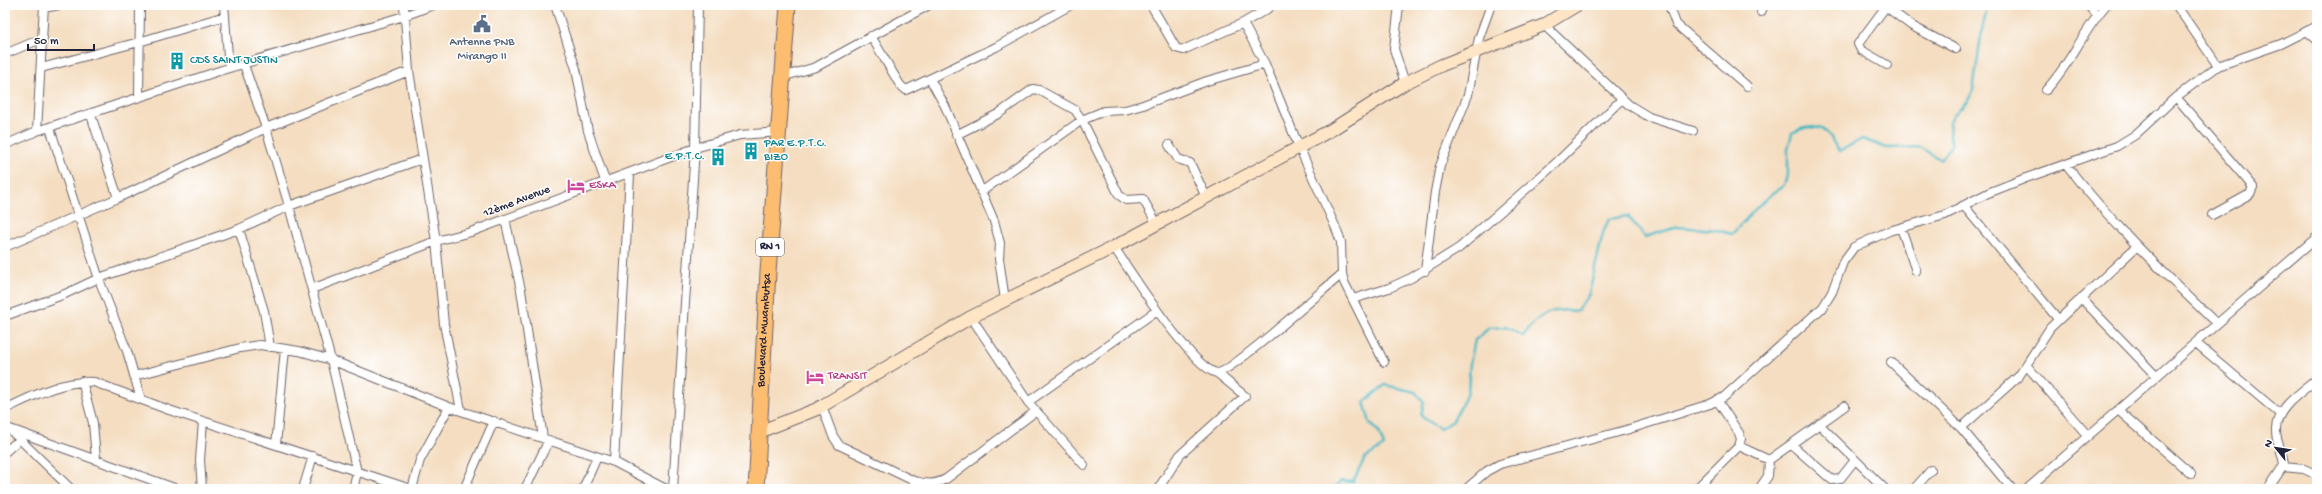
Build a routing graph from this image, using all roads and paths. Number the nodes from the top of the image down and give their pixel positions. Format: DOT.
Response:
graph roads {
  1 [pos="59,5"];
  2 [pos="140,5"];
  3 [pos="224,5"];
  4 [pos="404,5"];
  5 [pos="433,5"];
  6 [pos="555,5"];
  7 [pos="698,5"];
  8 [pos="788,5"];
  9 [pos="929,5"];
  10 [pos="1071,5"];
  11 [pos="1151,5"];
  12 [pos="1399,5"];
  13 [pos="1491,5"];
  14 [pos="1577,5"];
  15 [pos="1669,5"];
  16 [pos="1887,5"];
  17 [pos="2087,5"];
  18 [pos="2106,5"];
  19 [pos="2176,5"];
  20 [pos="44,7"];
  21 [pos="1270,8"];
  22 [pos="2098,15"];
  23 [pos="225,16"];
  24 [pos="404,16"];
  25 [pos="1243,24"];
  26 [pos="1544,25"];
  27 [pos="2317,26"];
  28 [pos="2307,31"];
  29 [pos="871,36"];
  30 [pos="43,38"];
  31 [pos="2317,40"];
  32 [pos="139,42"];
  33 [pos="1956,49"];
  34 [pos="1476,51"];
  35 [pos="5,54"];
  36 [pos="1265,64"];
  37 [pos="244,65"];
  38 [pos="1887,65"];
  39 [pos="2218,66"];
  40 [pos="41,68"];
  41 [pos="229,68"];
  42 [pos="409,71"];
  43 [pos="782,76"];
  44 [pos="930,78"];
  45 [pos="1405,83"];
  46 [pos="1747,86"];
  47 [pos="2046,90"];
  48 [pos="139,97"];
  49 [pos="2176,97"];
  50 [pos="1621,100"];
  51 [pos="91,115"];
  52 [pos="1082,120"];
  53 [pos="50,128"];
  54 [pos="266,128"];
  55 [pos="1693,131"];
  56 [pos="37,132"];
  57 [pos="778,132"];
  58 [pos="956,134"];
  59 [pos="5,145"];
  60 [pos="1169,145"];
  61 [pos="695,148"];
  62 [pos="1299,148"];
  63 [pos="422,159"];
  64 [pos="2066,165"];
  65 [pos="630,174"];
  66 [pos="605,181"];
  67 [pos="982,192"];
  68 [pos="1206,197"];
  69 [pos="118,198"];
  70 [pos="289,206"];
  71 [pos="1964,206"];
  72 [pos="2212,215"];
  73 [pos="78,216"];
  74 [pos="505,219"];
  75 [pos="1157,224"];
  76 [pos="1901,228"];
  77 [pos="239,229"];
  78 [pos="2317,237"];
  79 [pos="436,241"];
  80 [pos="5,247"];
  81 [pos="1114,247"];
  82 [pos="2136,247"];
  83 [pos="1425,271"];
  84 [pos="1916,271"];
  85 [pos="1342,274"];
  86 [pos="99,278"];
  87 [pos="312,289"];
  88 [pos="2081,298"];
  89 [pos="1353,299"];
  90 [pos="1005,300"];
  91 [pos="1156,311"];
  92 [pos="5,316"];
  93 [pos="971,317"];
  94 [pos="2058,320"];
  95 [pos="2217,324"];
  96 [pos="2196,342"];
  97 [pos="270,347"];
  98 [pos="285,349"];
  99 [pos="331,360"];
  100 [pos="1384,362"];
  101 [pos="1891,362"];
  102 [pos="2027,366"];
  103 [pos="1217,373"];
  104 [pos="134,376"];
  105 [pos="2156,376"];
  106 [pos="2317,379"];
  107 [pos="82,381"];
  108 [pos="141,399"];
  109 [pos="1717,400"];
  110 [pos="1028,402"];
  111 [pos="822,406"];
  112 [pos="1845,406"];
  113 [pos="449,407"];
  114 [pos="5,409"];
  115 [pos="461,410"];
  116 [pos="2118,410"];
  117 [pos="1036,411"];
  118 [pos="2280,414"];
  119 [pos="203,421"];
  120 [pos="494,421"];
  121 [pos="1819,424"];
  122 [pos="7,427"];
  123 [pos="1961,428"];
  124 [pos="759,432"];
  125 [pos="2088,436"];
  126 [pos="20,438"];
  127 [pos="546,439"];
  128 [pos="276,445"];
  129 [pos="1792,445"];
  130 [pos="1739,446"];
  131 [pos="5,452"];
  132 [pos="313,456"];
  133 [pos="597,457"];
  134 [pos="96,459"];
  135 [pos="1769,460"];
  136 [pos="1855,460"];
  137 [pos="614,462"];
  138 [pos="1084,465"];
  139 [pos="2283,467"];
  140 [pos="1931,470"];
  141 [pos="357,472"];
  142 [pos="2191,474"];
  143 [pos="2317,475"];
  144 [pos="71,489"];
  145 [pos="177,489"];
  146 [pos="202,489"];
  147 [pos="303,489"];
  148 [pos="353,489"];
  149 [pos="411,489"];
  150 [pos="464,489"];
  151 [pos="525,489"];
  152 [pos="583,489"];
  153 [pos="666,489"];
  154 [pos="673,489"];
  155 [pos="756,489"];
  156 [pos="1158,489"];
  157 [pos="1466,489"];
  158 [pos="1696,489"];
  159 [pos="1759,489"];
  160 [pos="1885,489"];
  161 [pos="1914,489"];
  162 [pos="2012,489"];
  163 [pos="2027,489"];
  164 [pos="2268,489"];
  1 -- 20 [label="street"];
  2 -- 32 [label="street"];
  3 -- 23 [label="street"];
  4 -- 24 [label="street"];
  5 -- 24 [label="street"];
  6 -- 66 [label="street"];
  7 -- 61 [label="street"];
  8 -- 43 [label="highway, Boulevard Mwambutsa / RN 1"];
  9 -- 29 [label="street"];
  10 -- 44 [label="street"];
  11 -- 25 [label="street"];
  12 -- 45 [label="street"];
  13 -- 34 [label="street"];
  14 -- 26 [label="street"];
  15 -- 46 [label="street"];
  16 -- 33 [label="street"];
  16 -- 38 [label="street"];
  17 -- 22 [label="street"];
  18 -- 22 [label="street"];
  19 -- 39 [label="street"];
  20 -- 30 [label="street"];
  21 -- 25 [label="street"];
  22 -- 47 [label="street"];
  23 -- 32 [label="street"];
  23 -- 41 [label="street"];
  24 -- 37 [label="street"];
  24 -- 42 [label="street"];
  25 -- 36 [label="street"];
  26 -- 34 [label="street"];
  26 -- 50 [label="street"];
  27 -- 28 [label="street"];
  28 -- 31 [label="street"];
  28 -- 39 [label="street"];
  29 -- 43 [label="street"];
  29 -- 44 [label="street"];
  30 -- 35 [label="street"];
  30 -- 40 [label="street"];
  32 -- 40 [label="street"];
  32 -- 48 [label="street"];
  34 -- 45 [label="street"];
  34 -- 83 [label="street"];
  36 -- 52 [label="street"];
  36 -- 62 [label="street"];
  37 -- 41 [label="street"];
  37 -- 54 [label="street"];
  39 -- 49 [label="street"];
  40 -- 56 [label="street"];
  41 -- 48 [label="street"];
  42 -- 54 [label="street"];
  42 -- 63 [label="street"];
  43 -- 57 [label="highway, Boulevard Mwambutsa / RN 1"];
  44 -- 58 [label="street"];
  45 -- 62 [label="street"];
  48 -- 51 [label="street"];
  49 -- 64 [label="street"];
  49 -- 72 [label="street"];
  50 -- 55 [label="street"];
  50 -- 83 [label="street"];
  51 -- 53 [label="street"];
  51 -- 69 [label="street"];
  52 -- 58 [label="street"];
  52 -- 67 [label="street"];
  52 -- 75 [label="street"];
  53 -- 56 [label="street"];
  53 -- 73 [label="street"];
  54 -- 69 [label="street"];
  54 -- 70 [label="street"];
  56 -- 59 [label="street"];
  57 -- 61 [label="street, 12ème Avenue"];
  57 -- 124 [label="highway, Boulevard Mwambutsa / RN 1"];
  58 -- 67 [label="street"];
  60 -- 68 [label="street"];
  61 -- 65 [label="street, 12ème Avenue"];
  61 -- 154 [label="street"];
  62 -- 68 [label="street"];
  62 -- 85 [label="street"];
  63 -- 70 [label="street"];
  63 -- 79 [label="street"];
  64 -- 71 [label="street"];
  64 -- 82 [label="street"];
  65 -- 66 [label="street, 12ème Avenue"];
  65 -- 137 [label="street"];
  66 -- 74 [label="street, 12ème Avenue"];
  67 -- 90 [label="street"];
  68 -- 75 [label="street"];
  69 -- 73 [label="street"];
  70 -- 77 [label="street"];
  70 -- 87 [label="street"];
  71 -- 76 [label="street"];
  71 -- 94 [label="street"];
  73 -- 80 [label="street"];
  73 -- 86 [label="street"];
  74 -- 79 [label="street, 12ème Avenue"];
  74 -- 127 [label="street"];
  75 -- 81 [label="street"];
  76 -- 84 [label="street"];
  76 -- 109 [label="street"];
  77 -- 86 [label="street"];
  77 -- 97 [label="street"];
  78 -- 95 [label="street"];
  79 -- 87 [label="street, 12ème Avenue"];
  79 -- 115 [label="street"];
  81 -- 90 [label="street"];
  81 -- 91 [label="street"];
  82 -- 88 [label="street"];
  82 -- 95 [label="street"];
  83 -- 89 [label="street"];
  85 -- 89 [label="street"];
  85 -- 103 [label="street"];
  86 -- 92 [label="street"];
  86 -- 104 [label="street"];
  87 -- 99 [label="street"];
  88 -- 94 [label="street"];
  88 -- 105 [label="street"];
  89 -- 100 [label="street"];
  90 -- 93 [label="street"];
  91 -- 103 [label="street"];
  91 -- 110 [label="street"];
  93 -- 110 [label="street"];
  93 -- 111 [label="street"];
  94 -- 102 [label="street"];
  95 -- 96 [label="street"];
  96 -- 105 [label="street"];
  96 -- 118 [label="street"];
  97 -- 98 [label="street"];
  97 -- 104 [label="street"];
  98 -- 99 [label="street"];
  98 -- 128 [label="street"];
  99 -- 113 [label="street"];
  99 -- 141 [label="street"];
  101 -- 123 [label="street"];
  102 -- 123 [label="street"];
  102 -- 125 [label="street"];
  103 -- 156 [label="street"];
  104 -- 108 [label="street"];
  105 -- 116 [label="street"];
  106 -- 118 [label="street"];
  107 -- 108 [label="street"];
  107 -- 114 [label="street"];
  107 -- 134 [label="street"];
  108 -- 119 [label="street"];
  109 -- 130 [label="street"];
  109 -- 157 [label="street"];
  110 -- 117 [label="street"];
  111 -- 117 [label="street"];
  111 -- 124 [label="street"];
  112 -- 121 [label="street"];
  113 -- 115 [label="street"];
  113 -- 149 [label="street"];
  115 -- 120 [label="street"];
  116 -- 125 [label="street"];
  116 -- 142 [label="street"];
  117 -- 138 [label="street"];
  118 -- 139 [label="street"];
  119 -- 128 [label="street"];
  119 -- 146 [label="street"];
  120 -- 127 [label="street"];
  120 -- 150 [label="street"];
  121 -- 129 [label="street"];
  121 -- 136 [label="street"];
  122 -- 126 [label="street"];
  122 -- 134 [label="street"];
  123 -- 162 [label="street"];
  124 -- 155 [label="highway, Boulevard Mwambutsa / RN 1"];
  125 -- 163 [label="street"];
  126 -- 131 [label="street"];
  126 -- 144 [label="street"];
  127 -- 133 [label="street"];
  127 -- 151 [label="street"];
  128 -- 132 [label="street"];
  129 -- 135 [label="street"];
  129 -- 136 [label="street"];
  130 -- 135 [label="street"];
  130 -- 158 [label="street"];
  132 -- 141 [label="street"];
  132 -- 147 [label="street"];
  133 -- 137 [label="street"];
  133 -- 152 [label="street"];
  134 -- 145 [label="street"];
  135 -- 159 [label="street"];
  136 -- 160 [label="street"];
  137 -- 153 [label="street"];
  139 -- 143 [label="street"];
  139 -- 164 [label="street"];
  140 -- 161 [label="street"];
  141 -- 148 [label="street"];
  141 -- 149 [label="street"];
}
